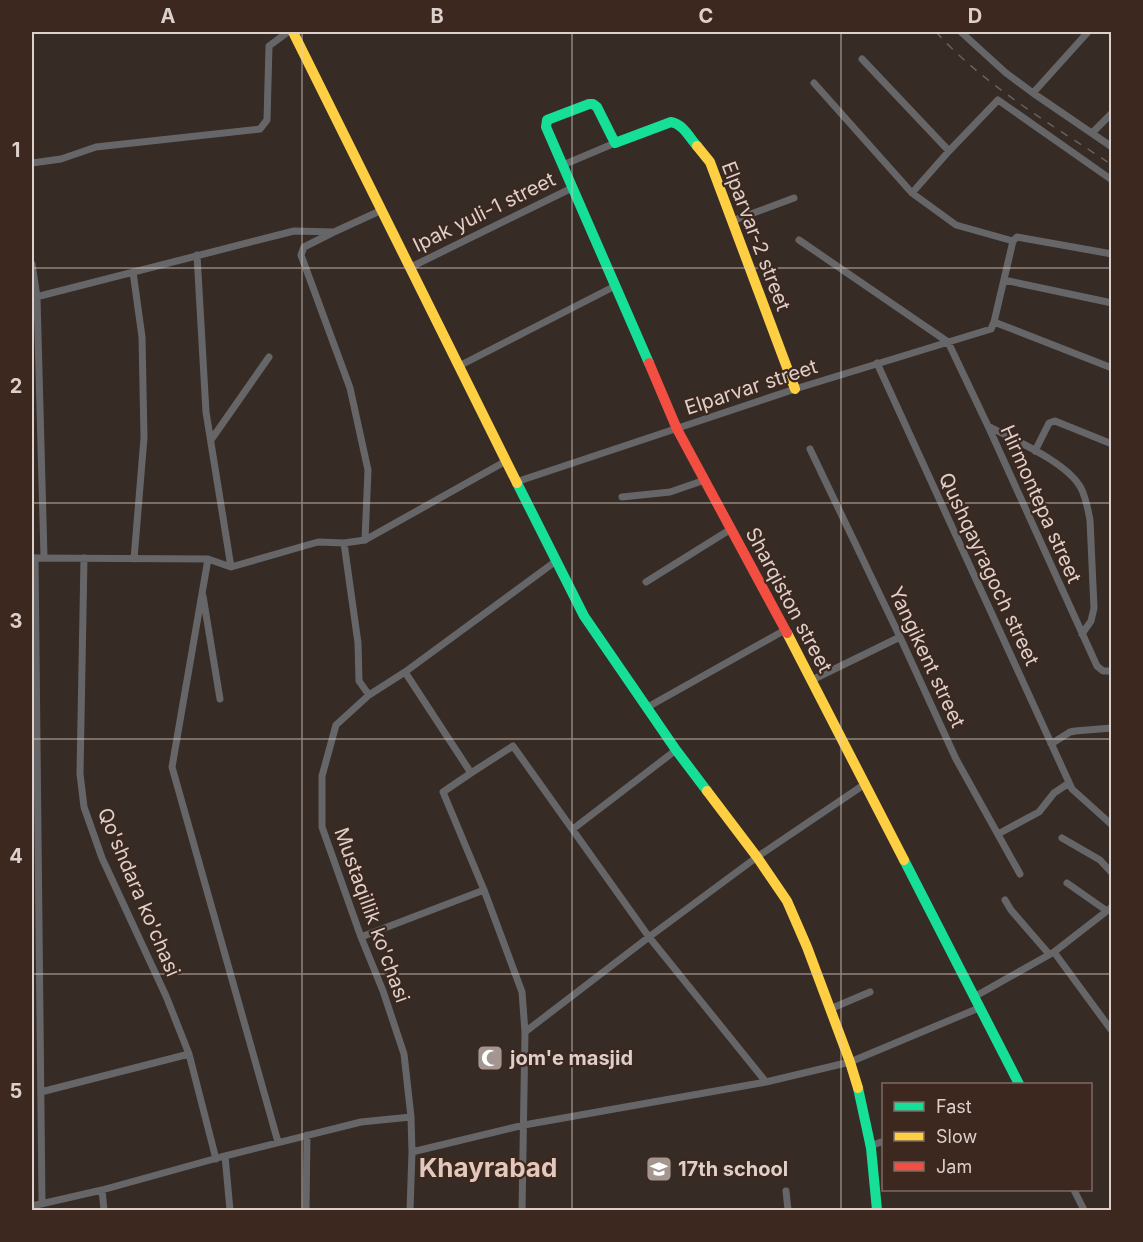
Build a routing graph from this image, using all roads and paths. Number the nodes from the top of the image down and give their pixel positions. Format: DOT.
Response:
graph roads {
  1 [pos="288,32"];
  2 [pos="293,32"];
  3 [pos="961,32"];
  4 [pos="1088,32"];
  5 [pos="862,59"];
  6 [pos="814,83"];
  7 [pos="1033,93"];
  8 [pos="1112,113"];
  9 [pos="1092,133"];
  10 [pos="615,143"];
  11 [pos="1112,147"];
  12 [pos="949,151"];
  13 [pos="32,163"];
  14 [pos="563,165"];
  15 [pos="1112,180"];
  16 [pos="572,188"];
  17 [pos="912,193"];
  18 [pos="794,198"];
  19 [pos="382,210"];
  20 [pos="732,221"];
  21 [pos="334,232"];
  22 [pos="799,240"];
  23 [pos="1013,241"];
  24 [pos="1112,254"];
  25 [pos="197,255"];
  26 [pos="32,264"];
  27 [pos="411,267"];
  28 [pos="133,272"];
  29 [pos="1004,280"];
  30 [pos="615,286"];
  31 [pos="34,297"];
  32 [pos="1112,303"];
  33 [pos="994,322"];
  34 [pos="948,342"];
  35 [pos="269,357"];
  36 [pos="877,363"];
  37 [pos="459,366"];
  38 [pos="1112,368"];
  39 [pos="795,389"];
  40 [pos="988,426"];
  41 [pos="678,429"];
  42 [pos="211,440"];
  43 [pos="1112,444"];
  44 [pos="810,449"];
  45 [pos="1035,450"];
  46 [pos="506,461"];
  47 [pos="705,480"];
  48 [pos="516,482"];
  49 [pos="622,497"];
  50 [pos="731,529"];
  51 [pos="365,540"];
  52 [pos="344,543"];
  53 [pos="44,557"];
  54 [pos="33,558"];
  55 [pos="84,558"];
  56 [pos="134,558"];
  57 [pos="208,559"];
  58 [pos="556,561"];
  59 [pos="231,567"];
  60 [pos="646,582"];
  61 [pos="202,590"];
  62 [pos="785,630"];
  63 [pos="1082,634"];
  64 [pos="900,636"];
  65 [pos="1112,671"];
  66 [pos="405,672"];
  67 [pos="812,680"];
  68 [pos="369,695"];
  69 [pos="220,699"];
  70 [pos="646,708"];
  71 [pos="1112,728"];
  72 [pos="1051,744"];
  73 [pos="676,750"];
  74 [pos="471,772"];
  75 [pos="865,784"];
  76 [pos="1071,786"];
  77 [pos="1112,825"];
  78 [pos="573,829"];
  79 [pos="998,834"];
  80 [pos="1062,838"];
  81 [pos="757,857"];
  82 [pos="1112,873"];
  83 [pos="1020,874"];
  84 [pos="1067,883"];
  85 [pos="484,890"];
  86 [pos="1005,900"];
  87 [pos="1109,909"];
  88 [pos="361,937"];
  89 [pos="649,937"];
  90 [pos="1052,953"];
  91 [pos="870,992"];
  92 [pos="974,997"];
  93 [pos="979,1008"];
  94 [pos="830,1009"];
  95 [pos="1112,1031"];
  96 [pos="525,1032"];
  97 [pos="189,1054"];
  98 [pos="850,1062"];
  99 [pos="766,1082"];
  100 [pos="1018,1083"];
  101 [pos="41,1092"];
  102 [pos="411,1117"];
  103 [pos="524,1125"];
  104 [pos="307,1135"];
  105 [pos="882,1141"];
  106 [pos="279,1142"];
  107 [pos="870,1146"];
  108 [pos="412,1152"];
  109 [pos="225,1156"];
  110 [pos="216,1159"];
  111 [pos="102,1190"];
  112 [pos="786,1191"];
  113 [pos="1074,1191"];
  114 [pos="42,1203"];
  115 [pos="32,1206"];
  116 [pos="104,1210"];
  117 [pos="230,1210"];
  118 [pos="306,1210"];
  119 [pos="410,1210"];
  120 [pos="522,1210"];
  121 [pos="788,1210"];
  122 [pos="877,1210"];
  123 [pos="1084,1210"];
  1 -- 13 [label="street"];
  2 -- 19 [label="street"];
  3 -- 7 [label="street"];
  4 -- 7 [label="street"];
  5 -- 12 [label="street"];
  6 -- 17 [label="street"];
  7 -- 9 [label="street"];
  8 -- 9 [label="street"];
  9 -- 11 [label="street"];
  10 -- 14 [label="street"];
  10 -- 14 [label="street, Sharqiston street"];
  10 -- 20 [label="street, Elparvar-2 street"];
  12 -- 15 [label="street"];
  12 -- 17 [label="street"];
  14 -- 16 [label="street, Sharqiston street"];
  16 -- 27 [label="street, Ipak yuli-1 street"];
  16 -- 30 [label="street, Sharqiston street"];
  17 -- 23 [label="street"];
  18 -- 20 [label="street"];
  19 -- 21 [label="street"];
  19 -- 27 [label="street"];
  20 -- 39 [label="street, Elparvar-2 street"];
  21 -- 25 [label="street"];
  21 -- 51 [label="street"];
  22 -- 34 [label="street"];
  23 -- 24 [label="street"];
  23 -- 29 [label="street"];
  25 -- 28 [label="street"];
  25 -- 42 [label="street"];
  26 -- 31 [label="street"];
  27 -- 37 [label="street"];
  28 -- 31 [label="street"];
  28 -- 56 [label="street"];
  29 -- 32 [label="street"];
  29 -- 33 [label="street"];
  30 -- 37 [label="street"];
  30 -- 41 [label="street, Sharqiston street"];
  31 -- 53 [label="street"];
  33 -- 34 [label="street, Elparvar street"];
  33 -- 38 [label="street"];
  34 -- 36 [label="street, Elparvar street"];
  34 -- 40 [label="street, Hirmontepa street"];
  35 -- 42 [label="street"];
  36 -- 39 [label="street, Elparvar street"];
  36 -- 72 [label="street, Qushqayragoch street"];
  37 -- 46 [label="street"];
  39 -- 41 [label="street, Elparvar street"];
  40 -- 45 [label="street"];
  40 -- 63 [label="street, Hirmontepa street"];
  41 -- 47 [label="street, Sharqiston street"];
  41 -- 48 [label="street, Elparvar street"];
  42 -- 59 [label="street"];
  43 -- 45 [label="street"];
  44 -- 64 [label="street, Yangikent street"];
  45 -- 63 [label="street"];
  46 -- 48 [label="street"];
  46 -- 51 [label="street"];
  47 -- 49 [label="street"];
  47 -- 50 [label="street, Sharqiston street"];
  48 -- 58 [label="street"];
  50 -- 60 [label="street"];
  50 -- 62 [label="street, Sharqiston street"];
  51 -- 52 [label="street"];
  52 -- 59 [label="street"];
  52 -- 68 [label="street"];
  53 -- 54 [label="street"];
  53 -- 55 [label="street"];
  54 -- 101 [label="street"];
  55 -- 56 [label="street"];
  55 -- 97 [label="street, Qo'shdara ko'chasi"];
  56 -- 57 [label="street"];
  57 -- 59 [label="street"];
  57 -- 61 [label="street"];
  58 -- 66 [label="street, Mustaqillik ko'chasi"];
  58 -- 70 [label="street"];
  61 -- 69 [label="street"];
  61 -- 106 [label="street"];
  62 -- 67 [label="street, Sharqiston street"];
  62 -- 70 [label="street"];
  63 -- 65 [label="street, Hirmontepa street"];
  64 -- 67 [label="street"];
  64 -- 79 [label="street, Yangikent street"];
  66 -- 68 [label="street, Mustaqillik ko'chasi"];
  66 -- 74 [label="street"];
  67 -- 75 [label="street, Sharqiston street"];
  68 -- 88 [label="street, Mustaqillik ko'chasi"];
  70 -- 73 [label="street"];
  71 -- 72 [label="street"];
  72 -- 76 [label="street, Qushqayragoch street"];
  73 -- 78 [label="street"];
  73 -- 81 [label="street"];
  74 -- 78 [label="street"];
  74 -- 85 [label="street"];
  75 -- 81 [label="street"];
  75 -- 92 [label="street, Sharqiston street"];
  76 -- 77 [label="street"];
  76 -- 79 [label="street"];
  78 -- 89 [label="street"];
  79 -- 83 [label="street, Yangikent street"];
  80 -- 82 [label="street"];
  81 -- 89 [label="street"];
  81 -- 94 [label="street"];
  84 -- 87 [label="street"];
  85 -- 88 [label="street"];
  85 -- 96 [label="street"];
  86 -- 90 [label="street"];
  87 -- 90 [label="street"];
  88 -- 102 [label="street, Mustaqillik ko'chasi"];
  89 -- 96 [label="street"];
  89 -- 99 [label="street"];
  90 -- 92 [label="street"];
  90 -- 95 [label="street"];
  91 -- 94 [label="street"];
  92 -- 93 [label="street, Sharqiston street"];
  93 -- 98 [label="street"];
  93 -- 100 [label="street, Sharqiston street"];
  94 -- 98 [label="street"];
  96 -- 103 [label="street"];
  97 -- 101 [label="street"];
  97 -- 110 [label="street, Qo'shdara ko'chasi"];
  98 -- 99 [label="street"];
  98 -- 107 [label="street"];
  99 -- 103 [label="street"];
  101 -- 114 [label="street"];
  102 -- 104 [label="street"];
  102 -- 108 [label="street, Mustaqillik ko'chasi"];
  103 -- 108 [label="street"];
  103 -- 120 [label="street"];
  104 -- 106 [label="street"];
  104 -- 118 [label="street"];
  105 -- 107 [label="street"];
  106 -- 109 [label="street"];
  107 -- 122 [label="street"];
  108 -- 119 [label="street, Mustaqillik ko'chasi"];
  109 -- 110 [label="street"];
  109 -- 117 [label="street"];
  110 -- 111 [label="street"];
  111 -- 114 [label="street"];
  111 -- 116 [label="street"];
  112 -- 121 [label="street"];
  113 -- 123 [label="street"];
  114 -- 115 [label="street"];
}
